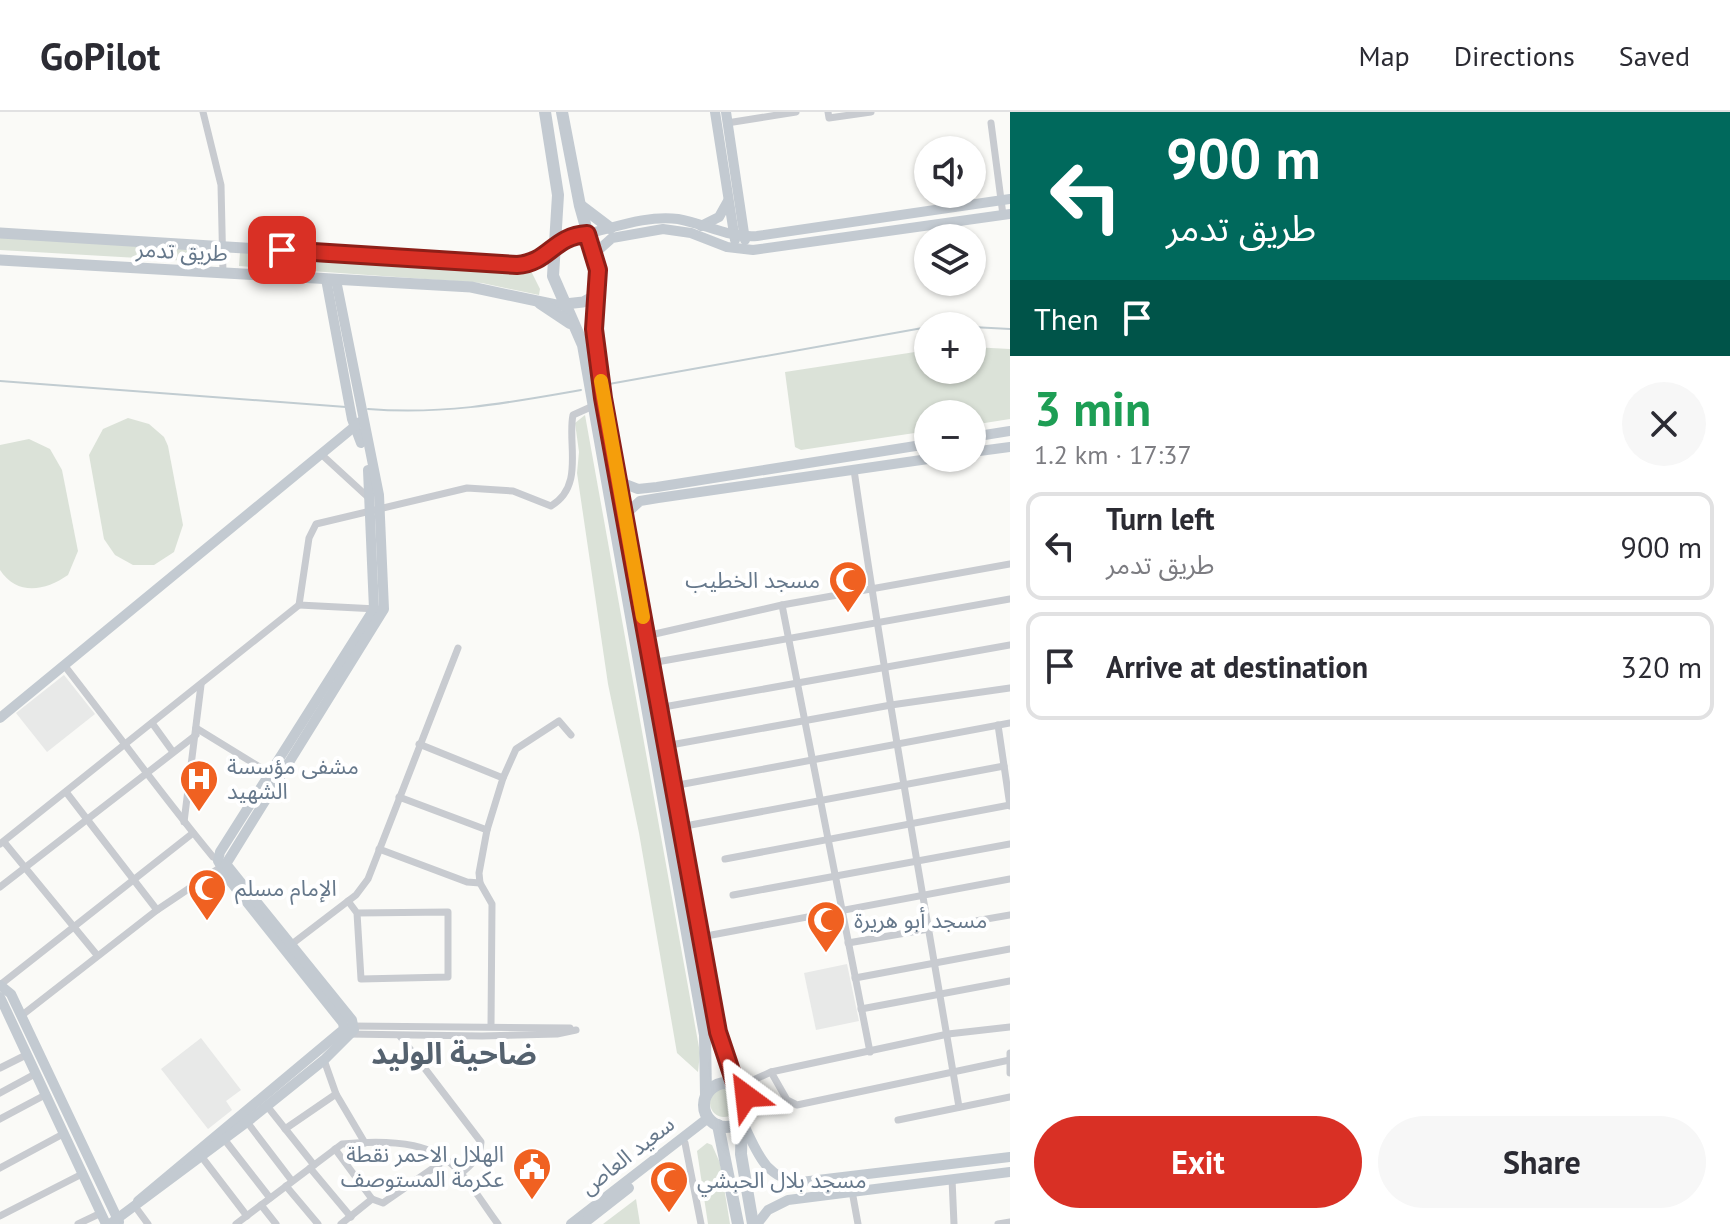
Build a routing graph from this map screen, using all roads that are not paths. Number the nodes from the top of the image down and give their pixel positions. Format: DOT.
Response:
graph roads {
  1 [pos="203,112"];
  2 [pos="545,112"];
  3 [pos="562,112"];
  4 [pos="715,112"];
  5 [pos="796,112"];
  6 [pos="828,112"];
  7 [pos="871,112"];
  8 [pos="726,118"];
  9 [pos="991,123"];
  10 [pos="728,199"];
  11 [pos="1006,199"];
  12 [pos="580,206"];
  13 [pos="1007,215"];
  14 [pos="742,219"];
  15 [pos="701,226"];
  16 [pos="610,228"];
  17 [pos="0,233"];
  18 [pos="587,234"];
  19 [pos="739,236"];
  20 [pos="757,236"];
  21 [pos="553,245"];
  22 [pos="224,246"];
  23 [pos="741,249"];
  24 [pos="594,254"];
  25 [pos="0,260"];
  26 [pos="223,274"];
  27 [pos="331,280"];
  28 [pos="598,294"];
  29 [pos="540,303"];
  30 [pos="564,305"];
  31 [pos="580,336"];
  32 [pos="593,406"];
  33 [pos="358,423"];
  34 [pos="1010,431"];
  35 [pos="986,435"];
  36 [pos="914,446"];
  37 [pos="1010,447"];
  38 [pos="986,450"];
  39 [pos="321,454"];
  40 [pos="914,461"];
  41 [pos="854,470"];
  42 [pos="620,482"];
  43 [pos="374,505"];
  44 [pos="626,514"];
  45 [pos="1010,564"];
  46 [pos="872,591"];
  47 [pos="1010,599"];
  48 [pos="299,605"];
  49 [pos="782,605"];
  50 [pos="379,609"];
  51 [pos="876,623"];
  52 [pos="646,636"];
  53 [pos="787,639"];
  54 [pos="1010,645"];
  55 [pos="458,648"];
  56 [pos="651,663"];
  57 [pos="64,665"];
  58 [pos="884,668"];
  59 [pos="797,683"];
  60 [pos="201,685"];
  61 [pos="1010,688"];
  62 [pos="891,705"];
  63 [pos="658,708"];
  64 [pos="0,718"];
  65 [pos="805,721"];
  66 [pos="152,723"];
  67 [pos="1010,723"];
  68 [pos="998,725"];
  69 [pos="196,732"];
  70 [pos="571,735"];
  71 [pos="125,743"];
  72 [pos="419,744"];
  73 [pos="895,744"];
  74 [pos="665,746"];
  75 [pos="173,752"];
  76 [pos="813,759"];
  77 [pos="1004,766"];
  78 [pos="145,774"];
  79 [pos="271,774"];
  80 [pos="503,778"];
  81 [pos="903,785"];
  82 [pos="673,786"];
  83 [pos="66,792"];
  84 [pos="399,797"];
  85 [pos="821,801"];
  86 [pos="1010,805"];
  87 [pos="87,819"];
  88 [pos="184,822"];
  89 [pos="910,824"];
  90 [pos="680,827"];
  91 [pos="487,830"];
  92 [pos="193,833"];
  93 [pos="831,839"];
  94 [pos="2,843"];
  95 [pos="1010,844"];
  96 [pos="379,849"];
  97 [pos="725,859"];
  98 [pos="917,861"];
  99 [pos="222,864"];
  100 [pos="25,867"];
  101 [pos="834,875"];
  102 [pos="1010,879"];
  103 [pos="134,880"];
  104 [pos="480,883"];
  105 [pos="0,887"];
  106 [pos="733,895"];
  107 [pos="924,895"];
  108 [pos="348,901"];
  109 [pos="157,910"];
  110 [pos="843,910"];
  111 [pos="357,913"];
  112 [pos="1010,915"];
  113 [pos="75,928"];
  114 [pos="930,931"];
  115 [pos="701,937"];
  116 [pos="848,943"];
  117 [pos="289,946"];
  118 [pos="1010,949"];
  119 [pos="97,955"];
  120 [pos="936,962"];
  121 [pos="855,978"];
  122 [pos="1010,981"];
  123 [pos="0,986"];
  124 [pos="942,992"];
  125 [pos="1,1004"];
  126 [pos="861,1009"];
  127 [pos="21,1016"];
  128 [pos="491,1026"];
  129 [pos="1010,1027"];
  130 [pos="348,1030"];
  131 [pos="948,1034"];
  132 [pos="400,1036"];
  133 [pos="870,1052"];
  134 [pos="1010,1053"];
  135 [pos="26,1055"];
  136 [pos="324,1060"];
  137 [pos="1010,1060"];
  138 [pos="0,1068"];
  139 [pos="771,1072"];
  140 [pos="954,1072"];
  141 [pos="1010,1073"];
  142 [pos="35,1074"];
  143 [pos="737,1086"];
  144 [pos="0,1093"];
  145 [pos="336,1094"];
  146 [pos="45,1095"];
  147 [pos="706,1095"];
  148 [pos="1010,1097"];
  149 [pos="267,1106"];
  150 [pos="959,1107"];
  151 [pos="0,1119"];
  152 [pos="742,1120"];
  153 [pos="898,1120"];
  154 [pos="247,1122"];
  155 [pos="713,1122"];
  156 [pos="285,1129"];
  157 [pos="63,1134"];
  158 [pos="224,1139"];
  159 [pos="365,1143"];
  160 [pos="685,1143"];
  161 [pos="335,1149"];
  162 [pos="201,1156"];
  163 [pos="1010,1157"];
  164 [pos="445,1160"];
  165 [pos="312,1166"];
  166 [pos="0,1168"];
  167 [pos="1010,1172"];
  168 [pos="82,1174"];
  169 [pos="459,1175"];
  170 [pos="952,1179"];
  171 [pos="289,1183"];
  172 [pos="852,1191"];
  173 [pos="270,1198"];
  174 [pos="372,1199"];
  175 [pos="136,1204"];
  176 [pos="261,1205"];
  177 [pos="0,1216"];
  178 [pos="247,1216"];
  179 [pos="351,1217"];
  180 [pos="111,1221"];
  181 [pos="495,1221"];
  182 [pos="1010,1222"];
  183 [pos="78,1224"];
  184 [pos="148,1224"];
  185 [pos="236,1224"];
  186 [pos="276,1224"];
  187 [pos="318,1224"];
  188 [pos="341,1224"];
  189 [pos="484,1224"];
  190 [pos="571,1224"];
  191 [pos="583,1224"];
  192 [pos="701,1224"];
  193 [pos="738,1224"];
  194 [pos="755,1224"];
  195 [pos="858,1224"];
  196 [pos="953,1224"];
  197 [pos="998,1224"];
  1 -- 22 [label="street"];
  2 -- 21 [label="highway"];
  3 -- 12 [label="highway"];
  4 -- 10 [label="main road"];
  5 -- 8 [label="street"];
  6 -- 7 [label="street"];
  8 -- 14 [label="main road"];
  9 -- 11 [label="street"];
  10 -- 15 [label="main road"];
  10 -- 19 [label="main road"];
  11 -- 13 [label="street"];
  11 -- 20 [label="main road"];
  12 -- 16 [label="highway"];
  12 -- 18 [label="highway"];
  13 -- 23 [label="main road"];
  14 -- 19 [label="main road"];
  14 -- 20 [label="main road"];
  15 -- 16 [label="main road"];
  15 -- 19 [label="main road"];
  16 -- 18 [label="main road"];
  17 -- 22 [label="main road, طريق تدمر"];
  18 -- 21 [label="main road, طريق تدمر"];
  18 -- 24 [label="highway"];
  19 -- 20 [label="main road"];
  19 -- 23 [label="main road"];
  21 -- 22 [label="main road, طريق تدمر"];
  21 -- 30 [label="highway"];
  22 -- 26 [label="street"];
  23 -- 24 [label="main road"];
  24 -- 28 [label="highway"];
  25 -- 26 [label="main road, طريق تدمر"];
  26 -- 27 [label="main road, طريق تدمر"];
  27 -- 29 [label="main road, طريق تدمر"];
  27 -- 33 [label="main road"];
  28 -- 30 [label="main road, طريق تدمر"];
  28 -- 42 [label="highway"];
  29 -- 30 [label="main road, طريق تدمر"];
  29 -- 31 [label="highway"];
  30 -- 31 [label="highway"];
  31 -- 32 [label="highway"];
  32 -- 43 [label="street"];
  32 -- 147 [label="highway"];
  33 -- 39 [label="main road"];
  33 -- 43 [label="main road"];
  34 -- 35 [label="main road"];
  36 -- 42 [label="main road"];
  37 -- 38 [label="main road"];
  39 -- 43 [label="street"];
  39 -- 57 [label="main road"];
  40 -- 41 [label="main road"];
  41 -- 44 [label="main road"];
  41 -- 46 [label="street"];
  42 -- 44 [label="highway"];
  43 -- 48 [label="street"];
  43 -- 50 [label="main road"];
  44 -- 52 [label="highway"];
  45 -- 46 [label="street"];
  46 -- 49 [label="street"];
  46 -- 51 [label="street"];
  47 -- 51 [label="street"];
  48 -- 50 [label="street"];
  48 -- 60 [label="street"];
  49 -- 52 [label="street"];
  49 -- 53 [label="street"];
  50 -- 79 [label="main road"];
  50 -- 99 [label="main road"];
  51 -- 53 [label="street"];
  51 -- 58 [label="street"];
  52 -- 56 [label="highway"];
  53 -- 56 [label="street"];
  53 -- 59 [label="street"];
  54 -- 58 [label="street"];
  55 -- 72 [label="street"];
  56 -- 63 [label="highway"];
  57 -- 64 [label="main road"];
  57 -- 71 [label="street"];
  58 -- 59 [label="street"];
  58 -- 62 [label="street"];
  59 -- 63 [label="street"];
  59 -- 65 [label="street"];
  60 -- 66 [label="street"];
  60 -- 69 [label="street"];
  61 -- 62 [label="street"];
  62 -- 65 [label="street"];
  62 -- 73 [label="street"];
  63 -- 74 [label="highway"];
  65 -- 74 [label="street"];
  65 -- 76 [label="street"];
  66 -- 71 [label="street"];
  66 -- 75 [label="street"];
  67 -- 68 [label="street"];
  68 -- 73 [label="street"];
  68 -- 77 [label="street"];
  69 -- 75 [label="street"];
  69 -- 79 [label="street"];
  69 -- 88 [label="street"];
  70 -- 80 [label="street"];
  71 -- 78 [label="street"];
  71 -- 83 [label="street"];
  72 -- 80 [label="street"];
  72 -- 84 [label="street"];
  73 -- 76 [label="street"];
  73 -- 81 [label="street"];
  74 -- 82 [label="highway"];
  75 -- 78 [label="street"];
  76 -- 82 [label="street"];
  76 -- 85 [label="street"];
  77 -- 81 [label="street"];
  77 -- 86 [label="street"];
  78 -- 87 [label="street"];
  78 -- 88 [label="street"];
  79 -- 99 [label="main road"];
  80 -- 91 [label="street"];
  81 -- 85 [label="street"];
  81 -- 89 [label="street"];
  82 -- 90 [label="highway"];
  83 -- 87 [label="street"];
  83 -- 94 [label="street"];
  84 -- 91 [label="street"];
  84 -- 96 [label="street"];
  85 -- 90 [label="street"];
  85 -- 93 [label="street"];
  86 -- 89 [label="street"];
  87 -- 100 [label="street"];
  87 -- 103 [label="street"];
  88 -- 92 [label="street"];
  89 -- 93 [label="street"];
  89 -- 98 [label="street"];
  90 -- 115 [label="highway"];
  91 -- 104 [label="street"];
  92 -- 99 [label="street"];
  92 -- 103 [label="street"];
  93 -- 97 [label="street"];
  93 -- 101 [label="street"];
  94 -- 100 [label="street"];
  95 -- 98 [label="street"];
  96 -- 104 [label="street"];
  96 -- 108 [label="street"];
  98 -- 101 [label="street"];
  98 -- 107 [label="street"];
  99 -- 109 [label="street"];
  99 -- 117 [label="main road"];
  100 -- 105 [label="street"];
  100 -- 113 [label="street"];
  101 -- 106 [label="street"];
  101 -- 110 [label="street"];
  102 -- 107 [label="street"];
  103 -- 109 [label="street"];
  103 -- 113 [label="street"];
  104 -- 128 [label="street"];
  107 -- 110 [label="street"];
  107 -- 114 [label="street"];
  108 -- 111 [label="street"];
  108 -- 117 [label="street"];
  109 -- 119 [label="street"];
  110 -- 115 [label="street"];
  110 -- 116 [label="street"];
  111 -- 111 [label="street"];
  112 -- 114 [label="street"];
  113 -- 119 [label="street"];
  113 -- 123 [label="street"];
  114 -- 116 [label="street"];
  114 -- 120 [label="street"];
  115 -- 143 [label="highway"];
  116 -- 121 [label="street"];
  117 -- 130 [label="main road"];
  118 -- 120 [label="street"];
  119 -- 127 [label="street"];
  120 -- 121 [label="street"];
  120 -- 124 [label="street"];
  121 -- 126 [label="street"];
  122 -- 124 [label="street"];
  123 -- 127 [label="main road"];
  124 -- 126 [label="street"];
  124 -- 131 [label="street"];
  125 -- 135 [label="main road"];
  126 -- 133 [label="street"];
  127 -- 180 [label="main road"];
  128 -- 130 [label="street"];
  128 -- 132 [label="street"];
  129 -- 131 [label="street"];
  130 -- 132 [label="street"];
  130 -- 136 [label="main road"];
  130 -- 175 [label="main road"];
  131 -- 133 [label="street"];
  131 -- 140 [label="street"];
  132 -- 169 [label="street"];
  133 -- 139 [label="street"];
  134 -- 137 [label="street"];
  135 -- 138 [label="street"];
  135 -- 142 [label="main road"];
  136 -- 145 [label="street"];
  136 -- 149 [label="main road"];
  137 -- 140 [label="street"];
  137 -- 141 [label="street"];
  139 -- 140 [label="street"];
  139 -- 143 [label="street"];
  140 -- 150 [label="street"];
  142 -- 144 [label="street"];
  142 -- 146 [label="main road"];
  143 -- 147 [label="highway"];
  143 -- 152 [label="highway"];
  145 -- 156 [label="street"];
  145 -- 159 [label="street"];
  146 -- 151 [label="street"];
  146 -- 157 [label="main road"];
  147 -- 155 [label="highway"];
  148 -- 150 [label="street"];
  149 -- 154 [label="main road"];
  149 -- 156 [label="street"];
  150 -- 153 [label="street"];
  152 -- 155 [label="highway"];
  152 -- 163 [label="main road"];
  152 -- 194 [label="highway"];
  154 -- 158 [label="main road"];
  154 -- 171 [label="street"];
  155 -- 160 [label="main road"];
  155 -- 190 [label="main road, سعيد العاص"];
  155 -- 193 [label="highway"];
  156 -- 165 [label="street"];
  157 -- 166 [label="street"];
  157 -- 168 [label="main road"];
  158 -- 162 [label="main road"];
  158 -- 173 [label="street"];
  159 -- 161 [label="street"];
  159 -- 164 [label="street"];
  160 -- 191 [label="main road"];
  160 -- 192 [label="street"];
  161 -- 165 [label="street"];
  161 -- 174 [label="street"];
  162 -- 175 [label="main road"];
  162 -- 178 [label="street"];
  164 -- 169 [label="street"];
  164 -- 174 [label="street"];
  165 -- 171 [label="street"];
  165 -- 179 [label="street"];
  167 -- 170 [label="main road"];
  168 -- 177 [label="street"];
  168 -- 180 [label="main road"];
  169 -- 181 [label="street"];
  170 -- 172 [label="main road"];
  170 -- 196 [label="street"];
  171 -- 173 [label="street"];
  171 -- 187 [label="street"];
  172 -- 194 [label="main road"];
  172 -- 195 [label="street"];
  173 -- 176 [label="street"];
  174 -- 179 [label="street"];
  175 -- 180 [label="main road"];
  175 -- 184 [label="street"];
  176 -- 178 [label="street"];
  176 -- 186 [label="street"];
  178 -- 185 [label="street"];
  179 -- 188 [label="street"];
  180 -- 183 [label="street"];
  181 -- 189 [label="street"];
  182 -- 197 [label="street"];
}
